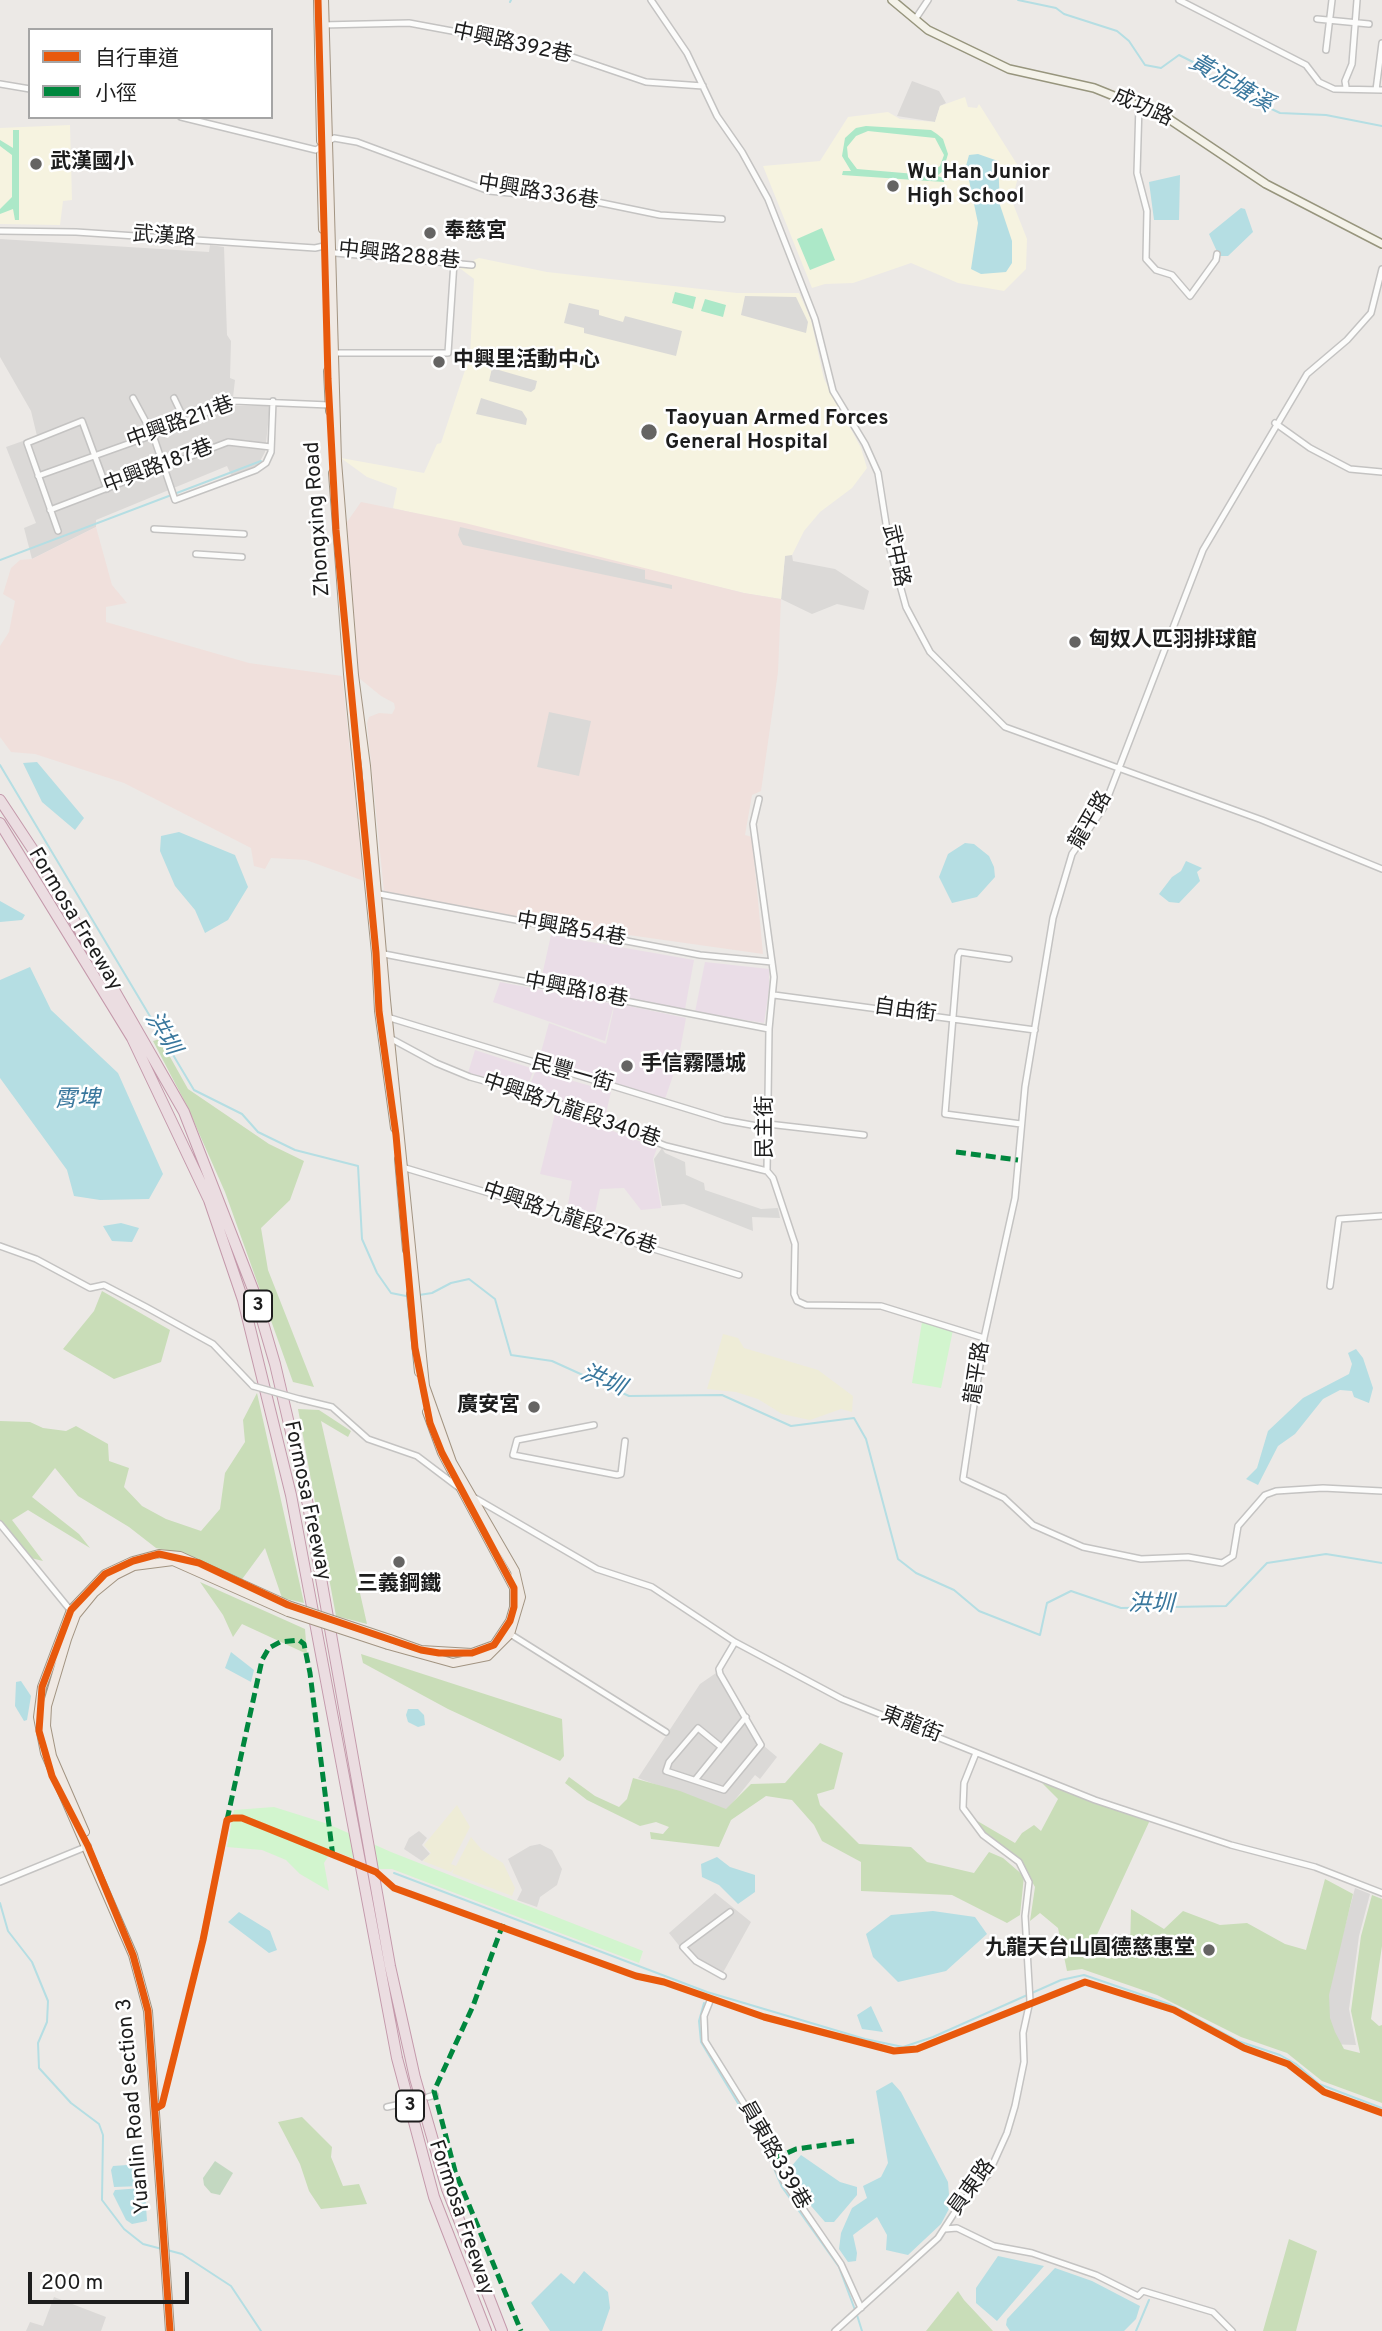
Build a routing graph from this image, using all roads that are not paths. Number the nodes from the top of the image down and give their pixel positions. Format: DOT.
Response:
graph roads {
  1 [pos="318,0"];
  2 [pos="324,0"];
  3 [pos="651,0"];
  4 [pos="892,0"];
  5 [pos="928,0"];
  6 [pos="1179,0"];
  7 [pos="1332,0"];
  8 [pos="1357,0"];
  9 [pos="916,18"];
  10 [pos="1317,19"];
  11 [pos="1330,19"];
  12 [pos="1355,22"];
  13 [pos="1369,24"];
  14 [pos="321,25"];
  15 [pos="1382,43"];
  16 [pos="1326,50"];
  17 [pos="0,84"];
  18 [pos="703,86"];
  19 [pos="1346,87"];
  20 [pos="28,89"];
  21 [pos="1379,90"];
  22 [pos="1139,105"];
  23 [pos="189,119"];
  24 [pos="324,145"];
  25 [pos="722,219"];
  26 [pos="0,231"];
  27 [pos="1382,244"];
  28 [pos="326,248"];
  29 [pos="1217,254"];
  30 [pos="454,262"];
  31 [pos="472,265"];
  32 [pos="1382,269"];
  33 [pos="330,352"];
  34 [pos="133,398"];
  35 [pos="174,398"];
  36 [pos="274,401"];
  37 [pos="329,405"];
  38 [pos="184,419"];
  39 [pos="1275,423"];
  40 [pos="153,435"];
  41 [pos="271,447"];
  42 [pos="94,456"];
  43 [pos="164,468"];
  44 [pos="1382,472"];
  45 [pos="38,476"];
  46 [pos="107,489"];
  47 [pos="50,510"];
  48 [pos="154,529"];
  49 [pos="58,531"];
  50 [pos="244,534"];
  51 [pos="196,554"];
  52 [pos="242,557"];
  53 [pos="1119,767"];
  54 [pos="758,799"];
  55 [pos="0,800"];
  56 [pos="0,823"];
  57 [pos="1382,869"];
  58 [pos="374,893"];
  59 [pos="384,954"];
  60 [pos="1009,959"];
  61 [pos="772,962"];
  62 [pos="774,995"];
  63 [pos="379,1011"];
  64 [pos="388,1018"];
  65 [pos="951,1018"];
  66 [pos="769,1029"];
  67 [pos="1035,1030"];
  68 [pos="386,1036"];
  69 [pos="1021,1124"];
  70 [pos="768,1126"];
  71 [pos="864,1135"];
  72 [pos="402,1167"];
  73 [pos="767,1171"];
  74 [pos="1382,1216"];
  75 [pos="0,1245"];
  76 [pos="738,1275"];
  77 [pos="1330,1286"];
  78 [pos="415,1302"];
  79 [pos="984,1338"];
  80 [pos="594,1425"];
  81 [pos="625,1441"];
  82 [pos="1382,1491"];
  83 [pos="469,1495"];
  84 [pos="0,1524"];
  85 [pos="73,1612"];
  86 [pos="508,1632"];
  87 [pos="735,1642"];
  88 [pos="746,1717"];
  89 [pos="666,1732"];
  90 [pos="720,1746"];
  91 [pos="976,1753"];
  92 [pos="695,1780"];
  93 [pos="88,1846"];
  94 [pos="1,1879"];
  95 [pos="1382,1893"];
  96 [pos="730,1912"];
  97 [pos="723,1976"];
  98 [pos="710,2001"];
  99 [pos="436,2095"];
  100 [pos="428,2097"];
  101 [pos="396,2105"];
  102 [pos="387,2107"];
  103 [pos="945,2230"];
  104 [pos="861,2308"];
  105 [pos="170,2331"];
  106 [pos="486,2331"];
  107 [pos="502,2331"];
  108 [pos="835,2331"];
  109 [pos="1232,2331"];
  1 -- 14 [label="main road, Zhongxing Road"];
  2 -- 14 [label="main road, Zhongxing Road"];
  3 -- 18 [label="street, 武中路"];
  4 -- 9 [label="street, 成功路"];
  5 -- 9 [label="street"];
  6 -- 19 [label="street"];
  7 -- 11 [label="street"];
  8 -- 12 [label="street"];
  9 -- 22 [label="street, 成功路"];
  10 -- 11 [label="street"];
  11 -- 12 [label="street"];
  11 -- 16 [label="street"];
  12 -- 13 [label="street"];
  12 -- 19 [label="street"];
  14 -- 18 [label="street, 中興路392巷"];
  14 -- 24 [label="main road, Zhongxing Road"];
  15 -- 21 [label="street"];
  17 -- 20 [label="street"];
  18 -- 53 [label="street, 武中路"];
  19 -- 21 [label="street"];
  22 -- 27 [label="street, 成功路"];
  22 -- 29 [label="street"];
  23 -- 24 [label="street, 中興路336巷"];
  24 -- 25 [label="street, 中興路336巷"];
  24 -- 28 [label="main road, Zhongxing Road"];
  26 -- 28 [label="street, 武漢路"];
  28 -- 30 [label="street, 中興路288巷"];
  28 -- 33 [label="main road, Zhongxing Road"];
  30 -- 31 [label="street, 中興路288巷"];
  30 -- 33 [label="street"];
  32 -- 39 [label="street, 龍平路"];
  33 -- 37 [label="main road, Zhongxing Road"];
  33 -- 58 [label="main road, Zhongxing Road"];
  34 -- 40 [label="street"];
  35 -- 38 [label="street"];
  36 -- 37 [label="street, 中興路211巷"];
  36 -- 38 [label="street, 中興路211巷"];
  36 -- 41 [label="street"];
  37 -- 58 [label="main road, Zhongxing Road"];
  38 -- 40 [label="street, 中興路211巷"];
  39 -- 44 [label="street"];
  39 -- 53 [label="street, 龍平路"];
  40 -- 42 [label="street, 中興路211巷"];
  40 -- 43 [label="street"];
  41 -- 43 [label="street, 中興路187巷"];
  41 -- 43 [label="street"];
  42 -- 45 [label="street, 中興路211巷"];
  42 -- 45 [label="street"];
  42 -- 46 [label="street"];
  43 -- 46 [label="street, 中興路187巷"];
  45 -- 47 [label="street"];
  46 -- 47 [label="street, 中興路187巷"];
  47 -- 49 [label="street"];
  48 -- 50 [label="street"];
  51 -- 52 [label="street"];
  53 -- 57 [label="street, 武中路"];
  53 -- 67 [label="street, 龍平路"];
  54 -- 61 [label="street, 民主街"];
  55 -- 107 [label="highway, Formosa Freeway / 3"];
  56 -- 106 [label="highway, Formosa Freeway / 3"];
  58 -- 59 [label="main road, Zhongxing Road"];
  58 -- 61 [label="street, 中興路54巷"];
  58 -- 63 [label="main road, Zhongxing Road"];
  59 -- 64 [label="main road, Zhongxing Road"];
  59 -- 66 [label="street, 中興路18巷"];
  60 -- 65 [label="street"];
  61 -- 62 [label="street, 民主街"];
  62 -- 65 [label="street, 自由街"];
  62 -- 66 [label="street, 民主街"];
  63 -- 64 [label="street, 民豐一街"];
  63 -- 68 [label="main road, Zhongxing Road"];
  64 -- 68 [label="main road, Zhongxing Road"];
  64 -- 70 [label="street, 民豐一街"];
  65 -- 67 [label="street, 自由街"];
  65 -- 69 [label="street"];
  66 -- 70 [label="street, 民主街"];
  67 -- 69 [label="street, 龍平路"];
  68 -- 72 [label="main road"];
  68 -- 73 [label="street, 中興路九龍段340巷"];
  69 -- 79 [label="street, 龍平路"];
  70 -- 71 [label="street, 民豐一街"];
  70 -- 73 [label="street, 民主街"];
  72 -- 76 [label="street, 中興路九龍段276巷"];
  72 -- 78 [label="main road"];
  73 -- 79 [label="street, 民主街"];
  74 -- 77 [label="street"];
  75 -- 83 [label="street, 東龍街, bridge"];
  78 -- 83 [label="main road"];
  78 -- 83 [label="main road"];
  79 -- 82 [label="street, 龍平路"];
  80 -- 81 [label="street"];
  83 -- 86 [label="main road"];
  83 -- 86 [label="main road"];
  83 -- 87 [label="street, 東龍街"];
  84 -- 85 [label="street"];
  85 -- 86 [label="main road, Yuanlin Road Section 3, bridge"];
  85 -- 93 [label="main road, Yuanlin Road Section 3"];
  86 -- 89 [label="street"];
  87 -- 88 [label="street"];
  87 -- 91 [label="street, 東龍街"];
  88 -- 90 [label="street"];
  88 -- 92 [label="street"];
  90 -- 92 [label="street"];
  90 -- 92 [label="street"];
  91 -- 95 [label="street, 東龍街"];
  91 -- 103 [label="street, 員東路"];
  93 -- 94 [label="street"];
  93 -- 105 [label="main road, Yuanlin Road Section 3"];
  96 -- 97 [label="street"];
  98 -- 104 [label="street, 員東路339巷"];
  99 -- 100 [label="street"];
  101 -- 102 [label="street"];
  103 -- 104 [label="street, 員東路"];
  103 -- 109 [label="street"];
  104 -- 108 [label="street, 員東路"];
}
